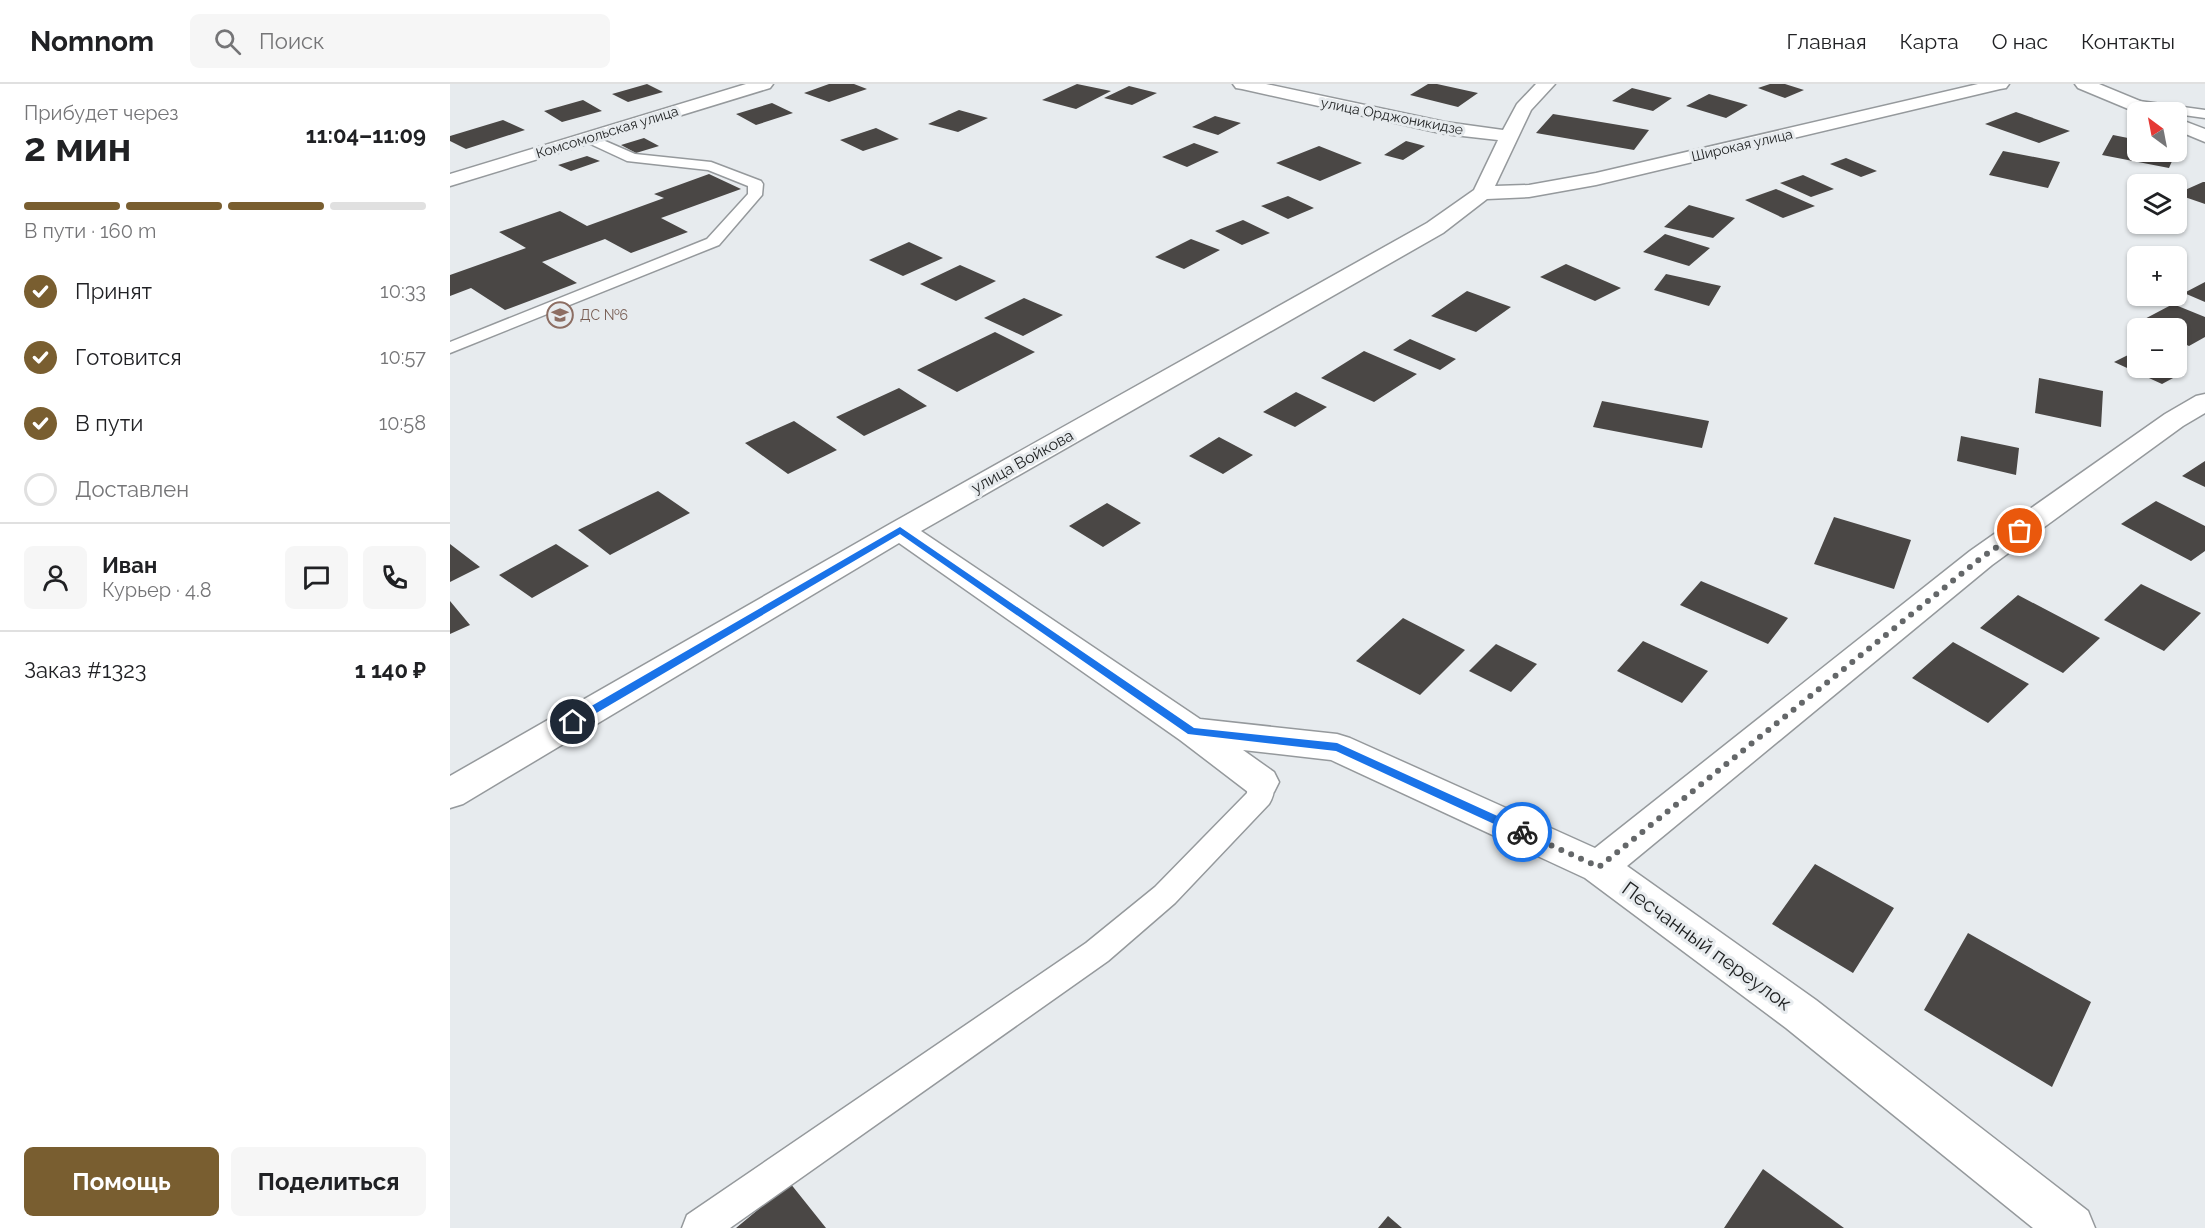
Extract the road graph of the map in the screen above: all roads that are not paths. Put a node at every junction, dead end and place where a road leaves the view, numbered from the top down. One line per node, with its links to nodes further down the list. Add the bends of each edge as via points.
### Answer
1 (764, 84): 12 (street, Комсомольская улица)
2 (1242, 84): 10 (street, улица Орджоникидзе, via 1445,128)
3 (1546, 84): 10 (street, улица Войкова, via 1523,108)
4 (2000, 84): 14 (street, Широкая улица, via 1596,179 1529,191)
5 (2084, 84): 6 (street)
6 (2127, 102)
7 (2187, 112): 8 (lane)
8 (2205, 114)
9 (2187, 128): 11 (street)
10 (1508, 136): 14 (street, улица Войкова)
11 (2205, 136)
12 (589, 138): 13 (street, Комсомольская улица); 15 (lane, via 632,158 711,166 756,184 755,195 713,243)
13 (450, 180)
14 (1482, 193): 17 (street, улица Войкова, via 1435,228)
15 (450, 348)
16 (2205, 402): 21 (street, via 1981,558)
17 (900, 530): 18 (street); 20 (street, улица Войкова)
18 (1192, 731): 19 (street); 21 (street, Песчанный переулок, via 1337,747)
19 (1261, 782): 22 (lane, via 1260,796 1166,895 1096,952)
20 (450, 794)
21 (1599, 867): 23 (street, Песчанный переулок, via 1801,1014)
22 (700, 1228)
23 (2071, 1228)

